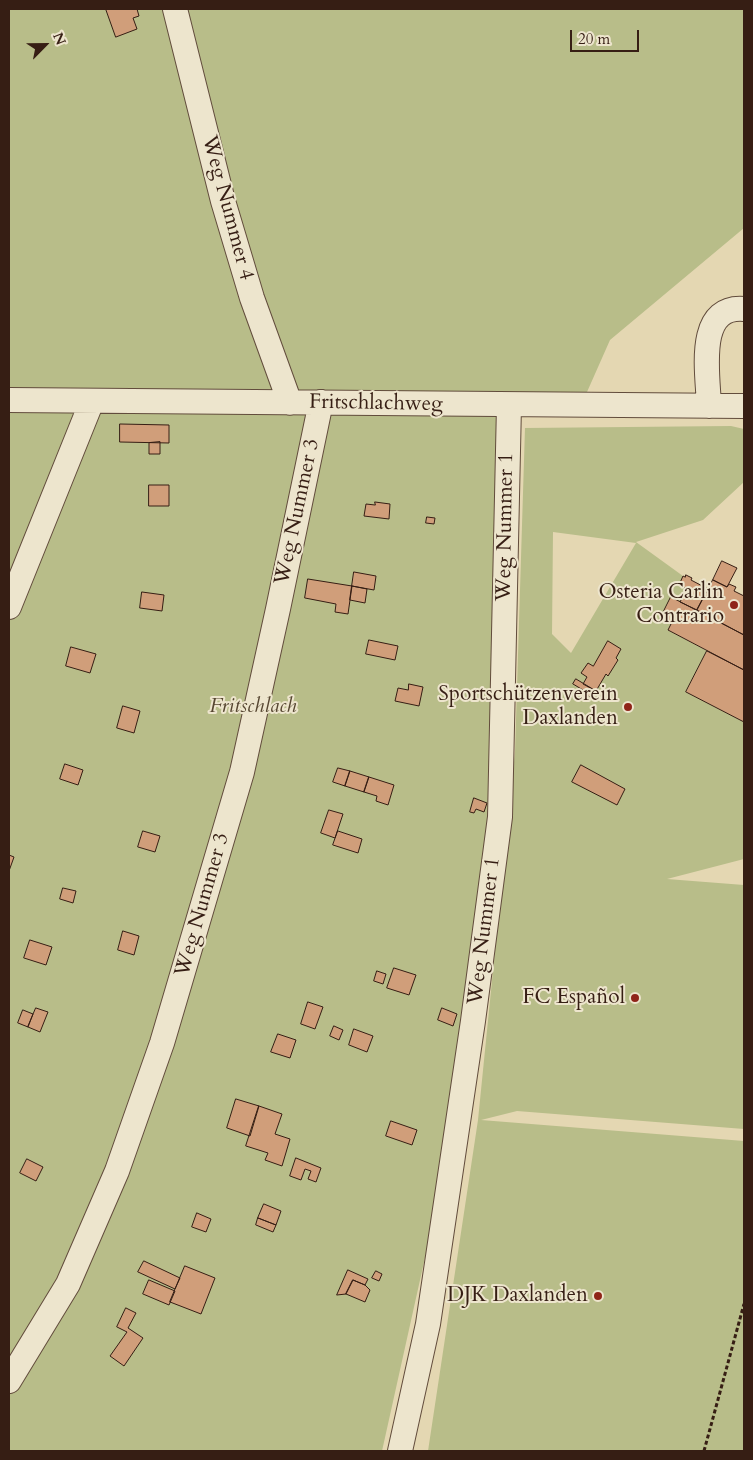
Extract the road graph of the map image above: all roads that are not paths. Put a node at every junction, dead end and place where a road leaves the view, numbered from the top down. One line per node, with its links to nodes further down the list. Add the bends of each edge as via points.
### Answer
1 (175, 9): 6 (street, Weg Nummer 4, via 223,201 252,298)
2 (744, 309): 8 (street, via 724,313 710,330)
3 (9, 400): 4 (street, Fritschlachweg)
4 (92, 401): 6 (street, Fritschlachweg); 10 (street)
5 (321, 402): 6 (street, Fritschlachweg); 7 (street, Fritschlachweg); 11 (street, Weg Nummer 3, via 242,772 162,1043 116,1171 68,1284)
6 (290, 403)
7 (509, 405): 8 (street, Fritschlachweg); 12 (street, Weg Nummer 1, via 500,817 428,1324)
8 (709, 406): 9 (street, Fritschlachweg)
9 (744, 406)
10 (9, 607)
11 (9, 1381)
12 (400, 1451)

